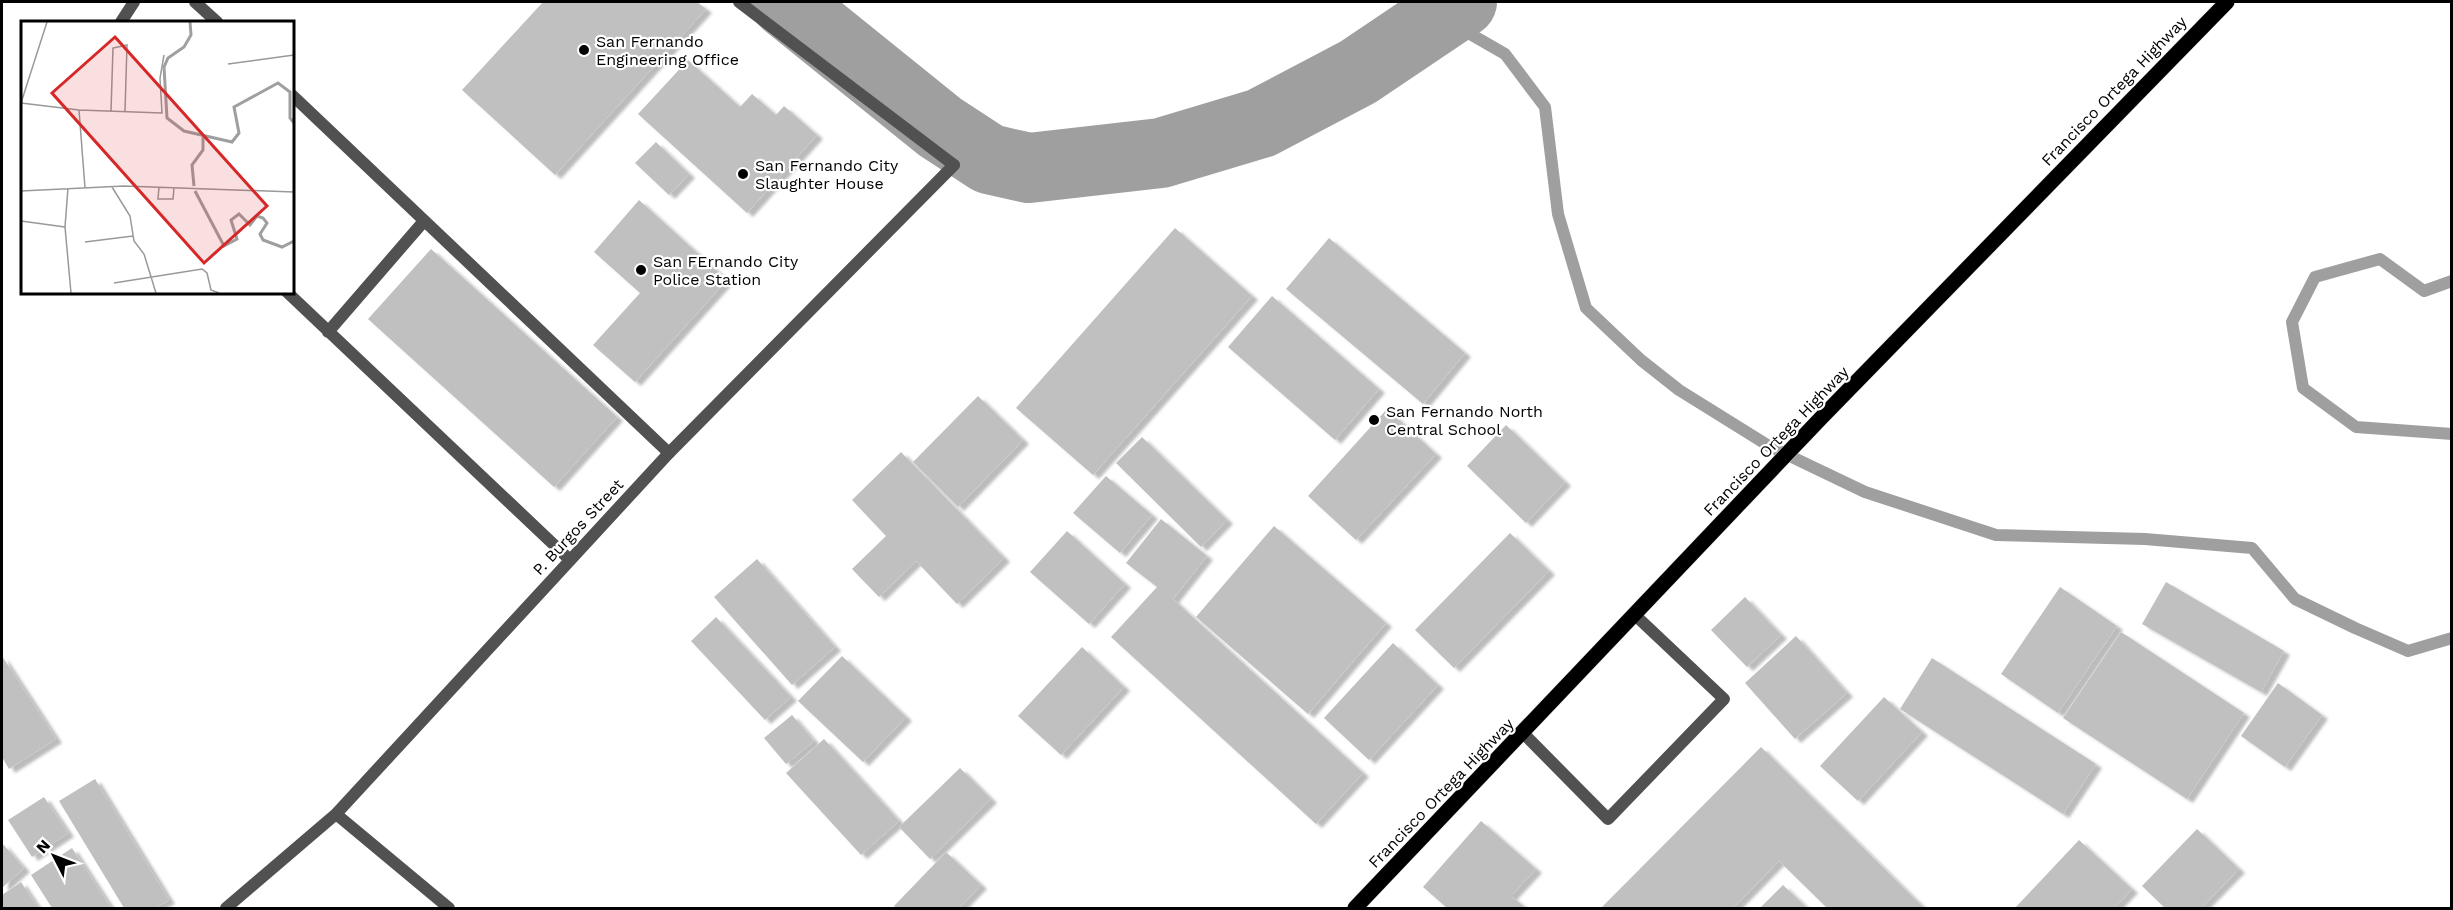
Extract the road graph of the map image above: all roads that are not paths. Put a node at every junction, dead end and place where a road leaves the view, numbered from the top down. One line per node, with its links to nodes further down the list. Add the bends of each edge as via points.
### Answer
1 (134, 2): 5 (street)
2 (195, 2): 6 (street)
3 (739, 2): 11 (street, P. Burgos Street, via 954,165)
4 (2227, 2): 13 (main road, Francisco Ortega Highway, via 1821,418)
5 (122, 21)
6 (216, 21)
7 (294, 97): 8 (street)
8 (424, 221): 10 (street); 11 (street)
9 (289, 294): 10 (street)
10 (328, 332): 12 (street)
11 (669, 453): 12 (street, P. Burgos Street)
12 (570, 560): 15 (street, P. Burgos Street)
13 (1635, 615): 14 (main road, Francisco Ortega Highway); 14 (street, via 1724,699 1608,819)
14 (1523, 733): 18 (main road, Francisco Ortega Highway)
15 (336, 814): 16 (street, P. Burgos Street); 17 (street)
16 (226, 909)
17 (449, 909)
18 (1355, 909)

